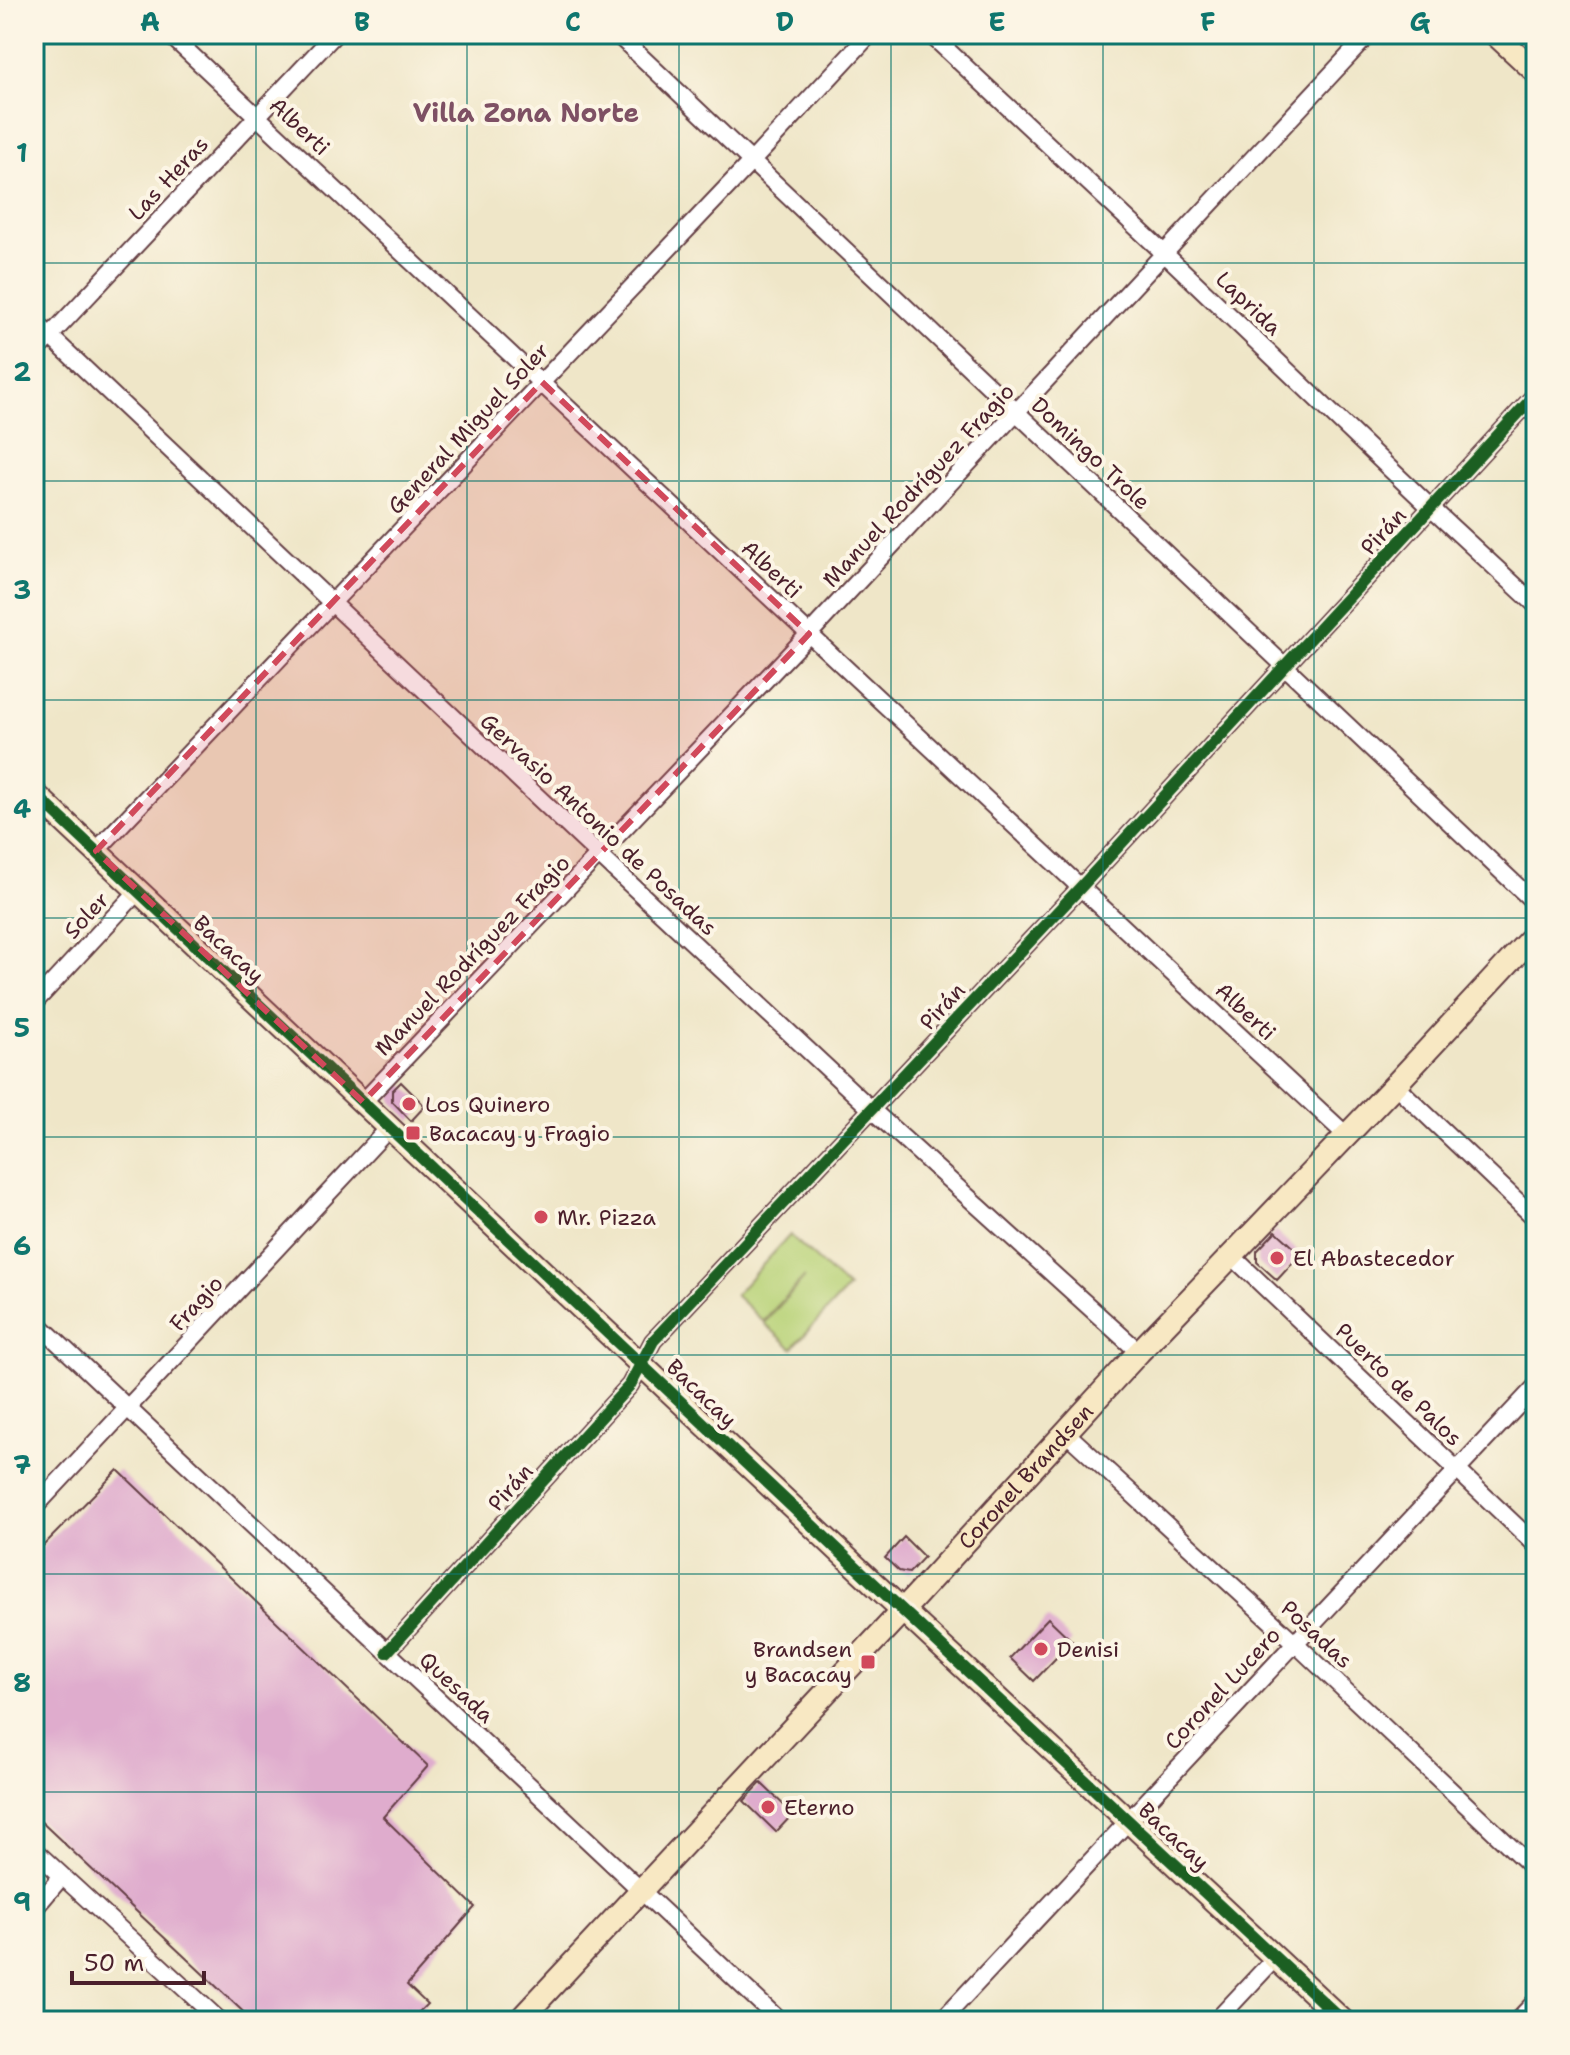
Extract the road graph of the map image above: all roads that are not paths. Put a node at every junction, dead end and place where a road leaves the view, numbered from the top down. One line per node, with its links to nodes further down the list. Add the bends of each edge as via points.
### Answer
1 (169, 34): 9 (street, Alberti)
2 (335, 34): 9 (street, Las Heras)
3 (617, 34): 10 (street, Domingo Trole)
4 (870, 34): 10 (street, General Miguel Soler)
5 (930, 34): 11 (street, Laprida)
6 (1369, 34): 11 (street, Manuel Rodríguez Fragio)
7 (1495, 34): 8 (street)
8 (1536, 72)
9 (257, 116): 13 (street, Las Heras); 15 (street, Alberti)
10 (751, 162): 15 (street, General Miguel Soler); 17 (street, Domingo Trole)
11 (1165, 254): 17 (street, Manuel Rodríguez Fragio); 18 (street, Laprida)
12 (34, 321): 13 (street, Gervasio Antonio de Posadas)
13 (50, 336): 14 (street, Las Heras); 19 (street, Gervasio Antonio de Posadas)
14 (34, 353)
15 (542, 382): 19 (street, General Miguel Soler); 21 (street, Alberti)
16 (1536, 394): 18 (street, Pirán)
17 (1016, 413): 21 (street, Manuel Rodríguez Fragio); 22 (street, Domingo Trole)
18 (1431, 508): 20 (street, Laprida); 22 (street, Pirán)
19 (333, 603): 24 (street, General Miguel Soler); 25 (street, Gervasio Antonio de Posadas)
20 (1536, 605)
21 (809, 634): 25 (street, Manuel Rodríguez Fragio); 26 (street, Alberti)
22 (1285, 666): 26 (street, Pirán); 28 (street, Domingo Trole)
23 (34, 793): 24 (street, Bacacay)
24 (96, 851): 27 (street, Bacacay)
25 (598, 854): 32 (street, Manuel Rodríguez Fragio); 33 (street, Gervasio Antonio de Posadas)
26 (1080, 888): 33 (street, Pirán); 35 (street, Alberti)
27 (138, 891): 30 (street, Soler); 32 (street, Bacacay)
28 (1536, 904)
29 (1536, 933): 31 (street, Coronel Brandsen)
30 (34, 1003)
31 (1395, 1085): 35 (street, Coronel Brandsen); 36 (street)
32 (363, 1102): 34 (street, Bacacay)
33 (872, 1110): 39 (street, Gervasio Antonio de Posadas); 40 (street, Pirán, via 653,1341)
34 (390, 1127): 40 (street, Bacacay); 42 (street, Fragio)
35 (1346, 1135): 37 (street, Coronel Brandsen)
36 (1536, 1219)
37 (1231, 1255): 39 (street, Coronel Brandsen); 44 (street, Puerto de Palos)
38 (34, 1320): 42 (street, Quesada)
39 (1139, 1352): 43 (street, Coronel Brandsen)
40 (642, 1364): 47 (street, Bacacay); 49 (street, Pirán, via 630,1385)
41 (1536, 1386): 44 (street, Coronel Lucero)
42 (128, 1409): 45 (street, Fragio); 49 (street, Quesada)
43 (1066, 1433): 47 (street, Coronel Brandsen); 48 (street, Posadas)
44 (1457, 1470): 46 (street, Puerto de Palos); 48 (street, Coronel Lucero)
45 (34, 1508)
46 (1536, 1545)
47 (903, 1610): 50 (street, Bacacay); 54 (street, Coronel Brandsen)
48 (1295, 1643): 50 (street, Coronel Lucero); 52 (street, Posadas)
49 (387, 1652): 54 (street, Quesada)
50 (1127, 1820): 56 (street, Bacacay); 63 (street, Coronel Lucero)
51 (34, 1850): 53 (street)
52 (1536, 1871)
53 (62, 1876): 55 (street); 60 (street)
54 (642, 1890): 61 (street, Coronel Brandsen); 62 (street, Quesada)
55 (34, 1909)
56 (1275, 1958): 64 (street); 65 (street, Bacacay)
57 (1536, 2001): 66 (street)
58 (34, 2018): 59 (street)
59 (44, 2021)
60 (220, 2021)
61 (519, 2021)
62 (780, 2021)
63 (941, 2021)
64 (1216, 2021)
65 (1343, 2021)
66 (1517, 2021)

